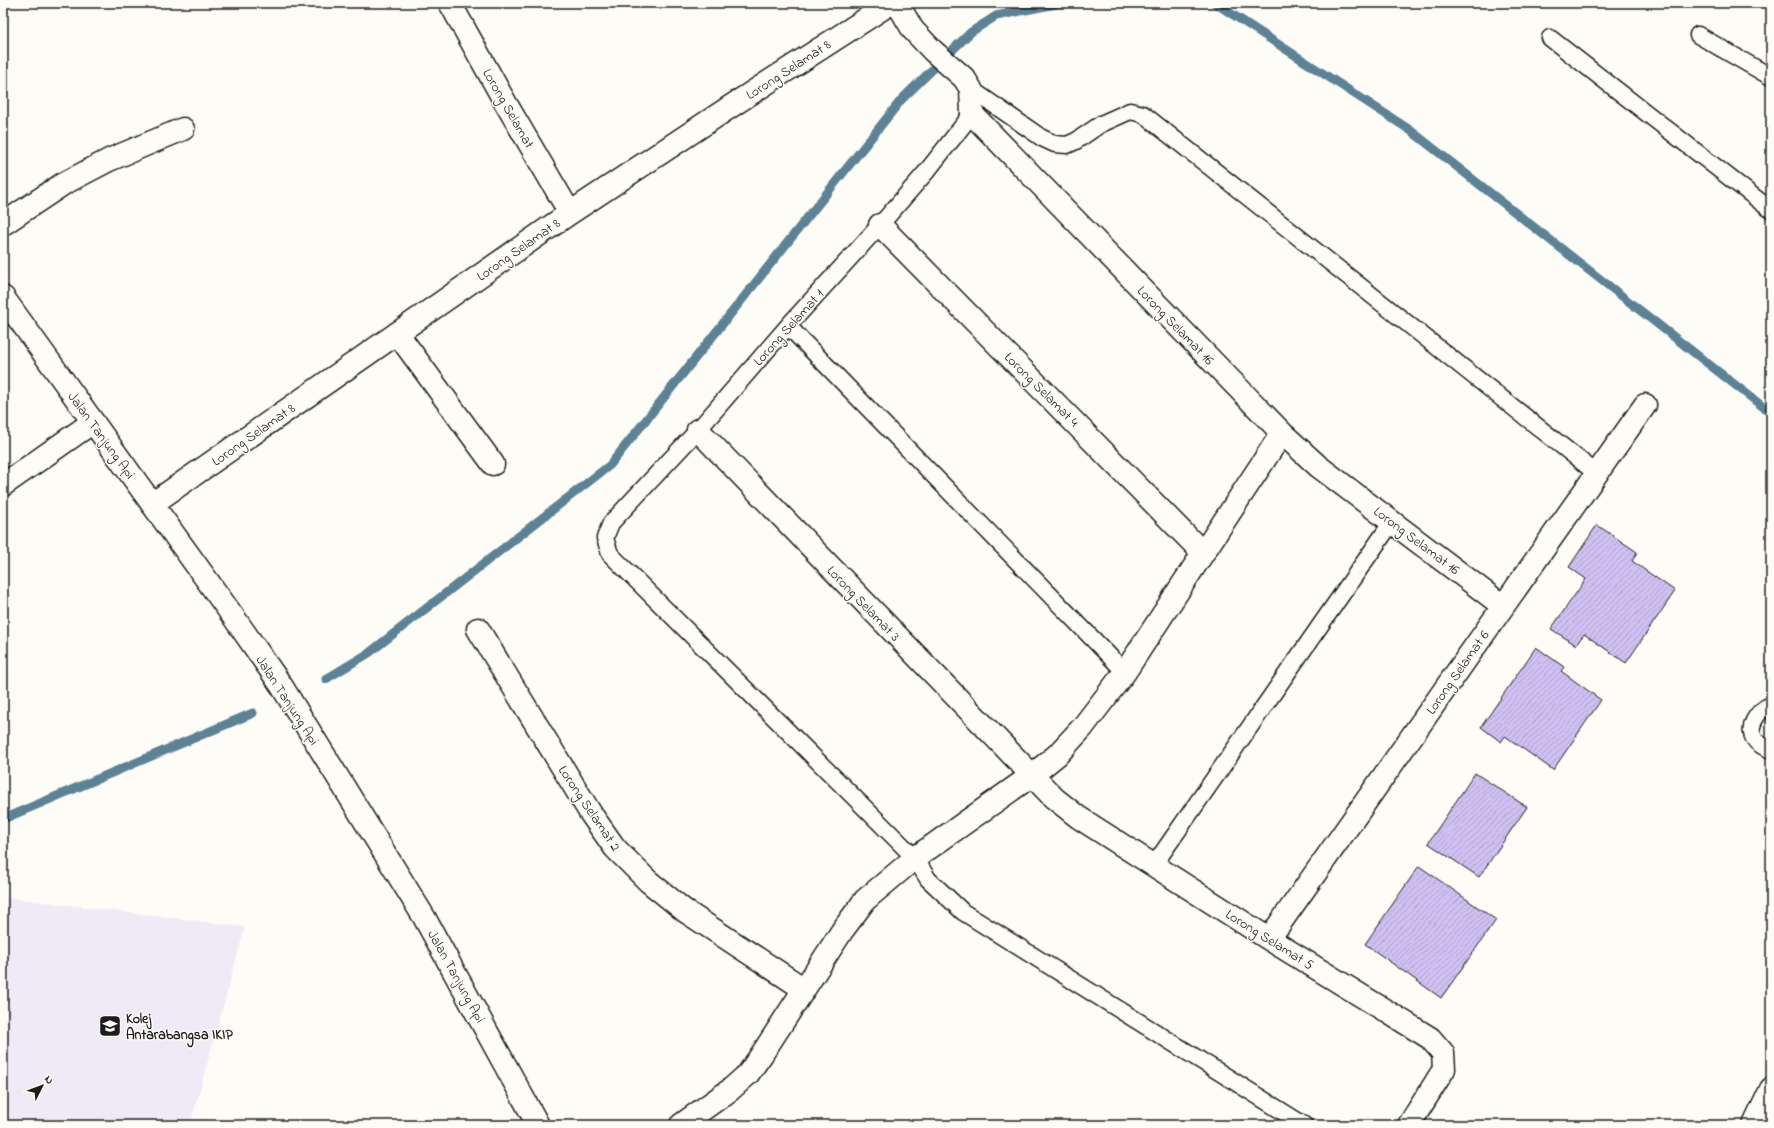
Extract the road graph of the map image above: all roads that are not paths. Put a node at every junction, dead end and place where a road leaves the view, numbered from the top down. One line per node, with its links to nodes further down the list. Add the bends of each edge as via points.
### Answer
1 (450, 3): 11 (street, Lorong Selamat)
2 (891, 3): 11 (street, Lorong Selamat 8)
3 (897, 3): 7 (street, via 913,30 964,78)
4 (1698, 35): 6 (lane)
5 (1550, 38): 10 (lane)
6 (1771, 77)
7 (971, 89): 8 (street); 22 (lane, via 1042,138 1055,144 1067,145 1101,124 1130,111 1143,114)
8 (972, 114): 13 (lane, Lorong Selamat 1); 20 (street, Lorong Selamat 16)
9 (183, 130): 12 (street, via 109,160 63,184)
10 (1771, 210)
11 (570, 213): 16 (street, Lorong Selamat 8)
12 (3, 224)
13 (880, 225): 15 (lane, Lorong Selamat 1); 26 (street, Lorong Selamat 4)
14 (3, 297): 18 (street, Jalan Tanjung Api)
15 (788, 326): 19 (lane, Lorong Selamat 1); 29 (lane)
16 (397, 333): 21 (street); 24 (street, Lorong Selamat 8)
17 (1645, 405): 22 (street, Lorong Selamat 6)
18 (93, 422): 23 (street); 24 (street, Jalan Tanjung Api)
19 (698, 430): 32 (street, Lorong Selamat 3); 33 (lane, Lorong Selamat 1, via 611,523 605,538 610,554)
20 (1282, 433): 25 (street, Lorong Selamat 16, via 1318,466); 26 (street)
21 (493, 464)
22 (1596, 473): 27 (street, Lorong Selamat 6)
23 (3, 485)
24 (152, 504): 38 (street, Jalan Tanjung Api, via 272,673 370,827 424,917)
25 (1392, 522): 27 (street, Lorong Selamat 16); 34 (lane)
26 (1203, 553): 29 (street)
27 (1504, 606): 35 (street, Lorong Selamat 6)
28 (478, 629): 36 (street, Lorong Selamat 2, via 590,814 615,848 685,911)
29 (1125, 672): 32 (street, via 1082,728 1057,755)
30 (1771, 705): 31 (lane, via 1757,714 1752,727 1757,742)
31 (1771, 750)
32 (1031, 776): 33 (street); 34 (street, Lorong Selamat 5, via 1078,817)
33 (914, 858): 36 (street, via 865,900); 40 (lane, via 928,879 963,912)
34 (1154, 865): 35 (street, Lorong Selamat 5)
35 (1269, 939): 41 (street, Lorong Selamat 5, via 1430,1038 1443,1053 1444,1069)
36 (804, 989): 39 (street, via 748,1074)
37 (1771, 1089): 42 (street)
38 (538, 1125)
39 (681, 1125)
40 (1304, 1125)
41 (1409, 1125)
42 (1754, 1125)

